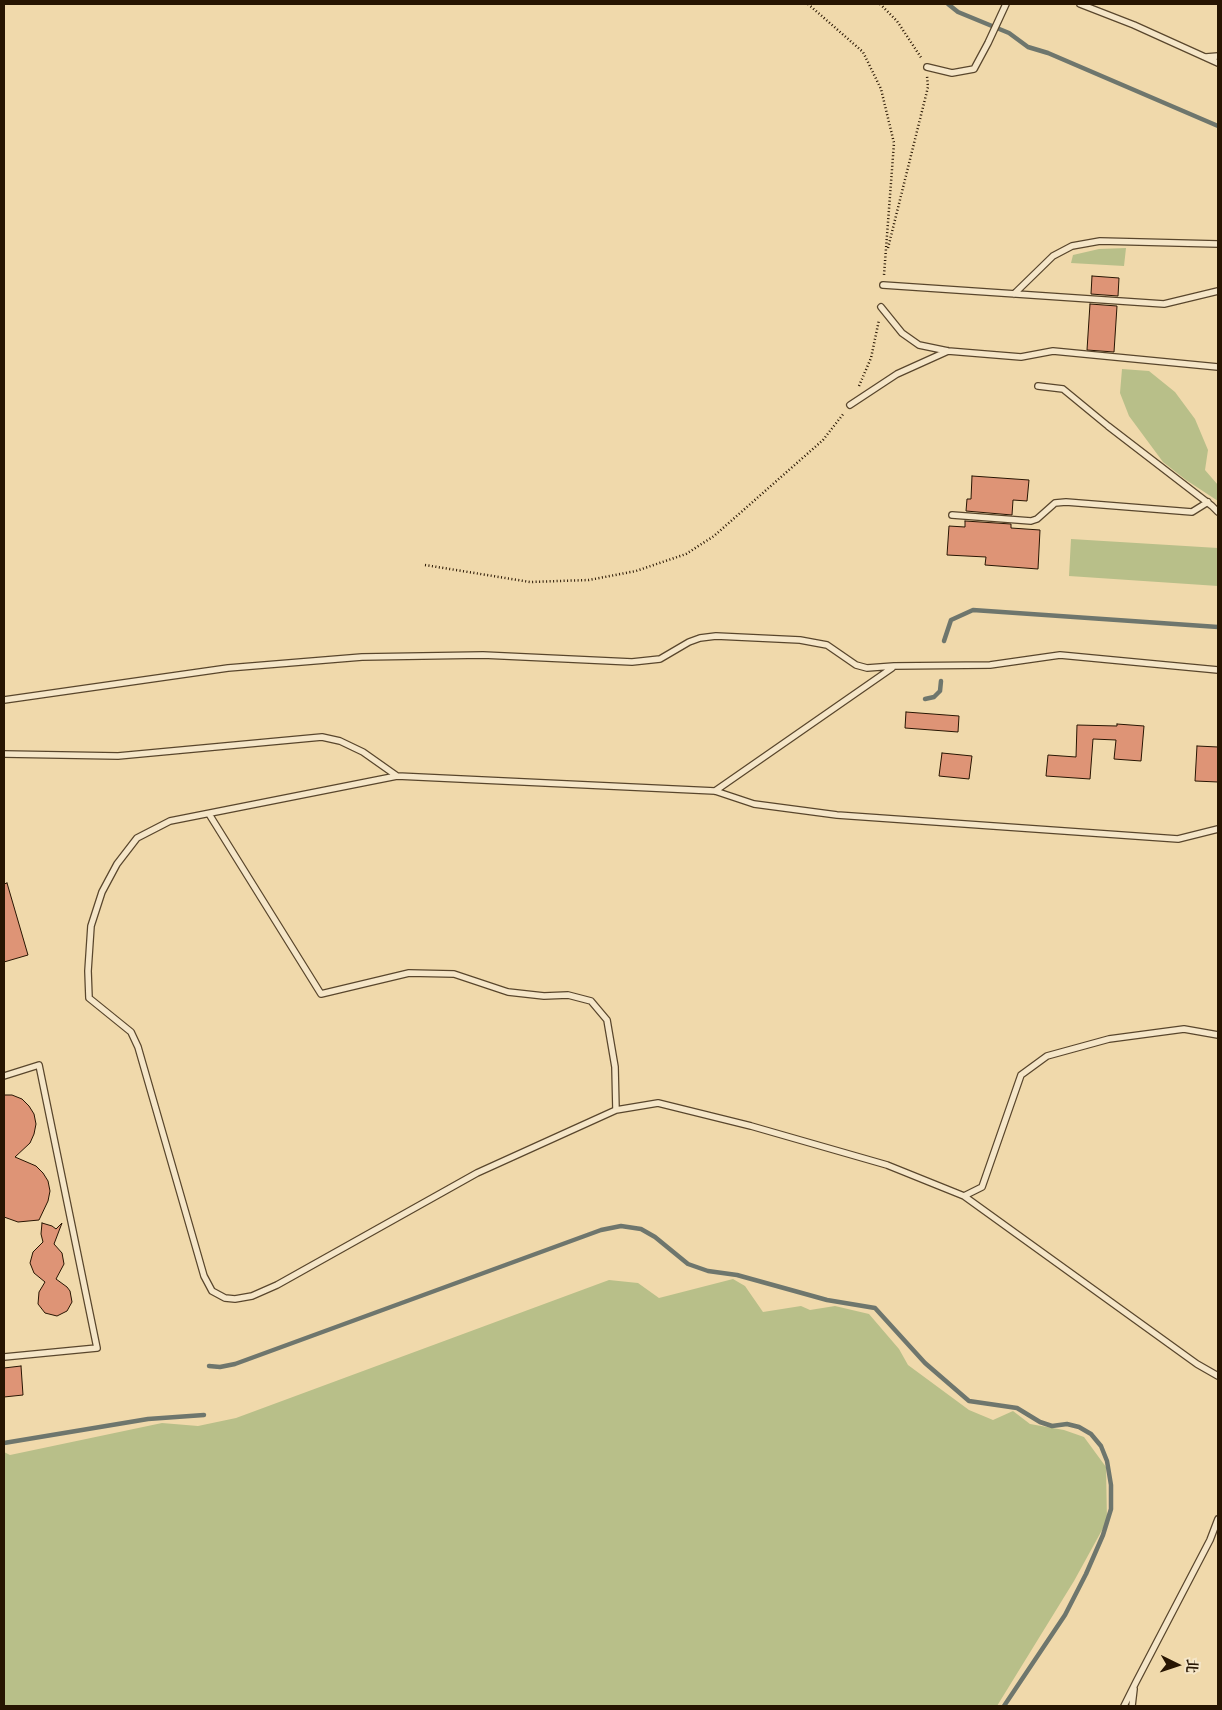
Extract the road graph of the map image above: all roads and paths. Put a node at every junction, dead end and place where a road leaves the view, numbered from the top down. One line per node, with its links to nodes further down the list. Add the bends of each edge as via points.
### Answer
1 (808, 4): 10 (path, via 863,52 881,89 894,142)
2 (880, 4): 8 (path, via 897,21)
3 (1080, 4): 6 (lane)
4 (1005, 6): 8 (lane, via 974,68 952,72)
5 (1218, 56): 6 (lane)
6 (1204, 57): 7 (lane)
7 (1218, 63)
8 (927, 67): 10 (path, via 928,87)
9 (1218, 244): 13 (lane, via 1100,241 1072,246 1052,256)
10 (886, 256): 11 (path)
11 (883, 285): 13 (lane)
12 (1218, 291): 13 (lane, via 1164,304)
13 (1014, 294)
14 (882, 307): 15 (lane, via 902,334 919,345); 18 (path, via 871,358)
15 (948, 351): 16 (lane, via 1021,357 1054,351); 18 (lane, via 898,374)
16 (1218, 367)
17 (1038, 386): 19 (lane, via 1063,389)
18 (850, 405): 22 (path, via 823,440 714,536 686,554 636,571 589,580 530,582)
19 (1208, 502): 20 (lane); 21 (lane, via 1192,512 1066,502 1055,504 1030,521)
20 (1218, 512)
21 (952, 515)
22 (425, 565)
23 (894, 666): 24 (lane, via 990,665 1060,655); 25 (lane, via 867,668 856,665 827,645 800,640 716,636 689,642 660,659 632,662 483,655 362,657 228,668); 28 (lane)
24 (1218, 670)
25 (4, 700)
26 (4, 754): 27 (lane, via 118,756 322,736 363,752)
27 (397, 776): 28 (lane); 29 (lane)
28 (715, 792): 30 (lane, via 754,804 837,815 1178,838)
29 (209, 814): 33 (lane, via 322,994 409,973 454,974 508,992 568,995 591,1000 607,1020 615,1067); 33 (lane, via 170,822 137,838 132,844 102,892 91,926 88,971 89,998 131,1032 138,1048 204,1276 212,1291 235,1299 277,1286 477,1173)
30 (1218, 829)
31 (1218, 1035): 34 (lane, via 1184,1029 1109,1039 1047,1056 1021,1075 982,1187)
32 (4, 1076): 35 (lane, via 39,1065 98,1348)
33 (616, 1110): 34 (lane, via 658,1103 888,1165)
34 (964, 1196): 36 (lane)
35 (4, 1356)
36 (1218, 1376)
37 (1218, 1520): 38 (lane)
38 (1136, 1682): 39 (lane); 40 (lane)
39 (1124, 1706)
40 (1132, 1706)

